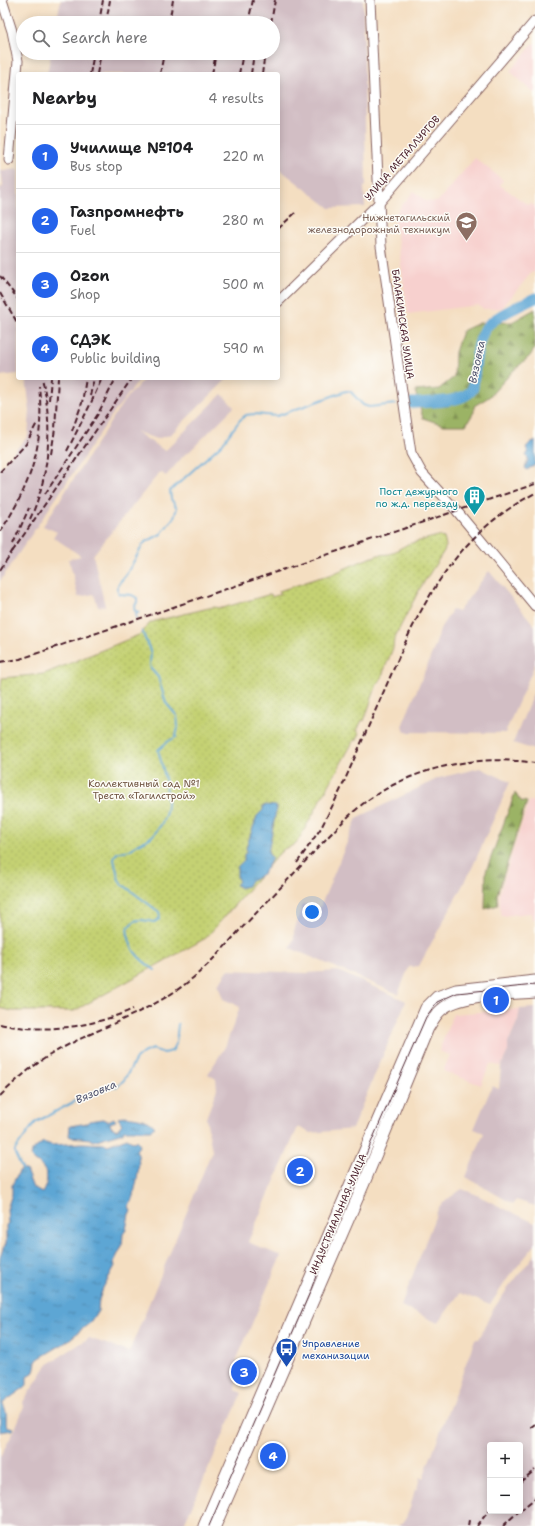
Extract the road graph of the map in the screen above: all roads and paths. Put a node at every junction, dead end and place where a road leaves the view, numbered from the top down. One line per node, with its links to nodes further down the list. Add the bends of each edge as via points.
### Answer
1 (2, 0): 4 (street)
2 (370, 0): 9 (street, БАЛАКИНСКАЯ УЛИЦА, via 376,99)
3 (535, 21): 9 (street, УЛИЦА МЕТАЛЛУРГОВ)
4 (16, 51)
5 (18, 60): 6 (street)
6 (17, 72)
7 (16, 83): 8 (street)
8 (9, 160)
9 (378, 203): 10 (street, УЛИЦА МЕТАЛЛУРГОВ); 11 (street, БАЛАКИНСКАЯ УЛИЦА, via 381,246 408,438 414,461)
10 (280, 300)
11 (535, 606)
12 (535, 981): 14 (main road, ИНДУСТРИАЛЬНАЯ УЛИЦА, via 456,990 437,997 426,1008)
13 (535, 992): 15 (main road, ИНДУСТРИАЛЬНАЯ УЛИЦА, via 464,999 445,1006 428,1028 364,1183)
14 (204, 1526)
15 (215, 1526)

